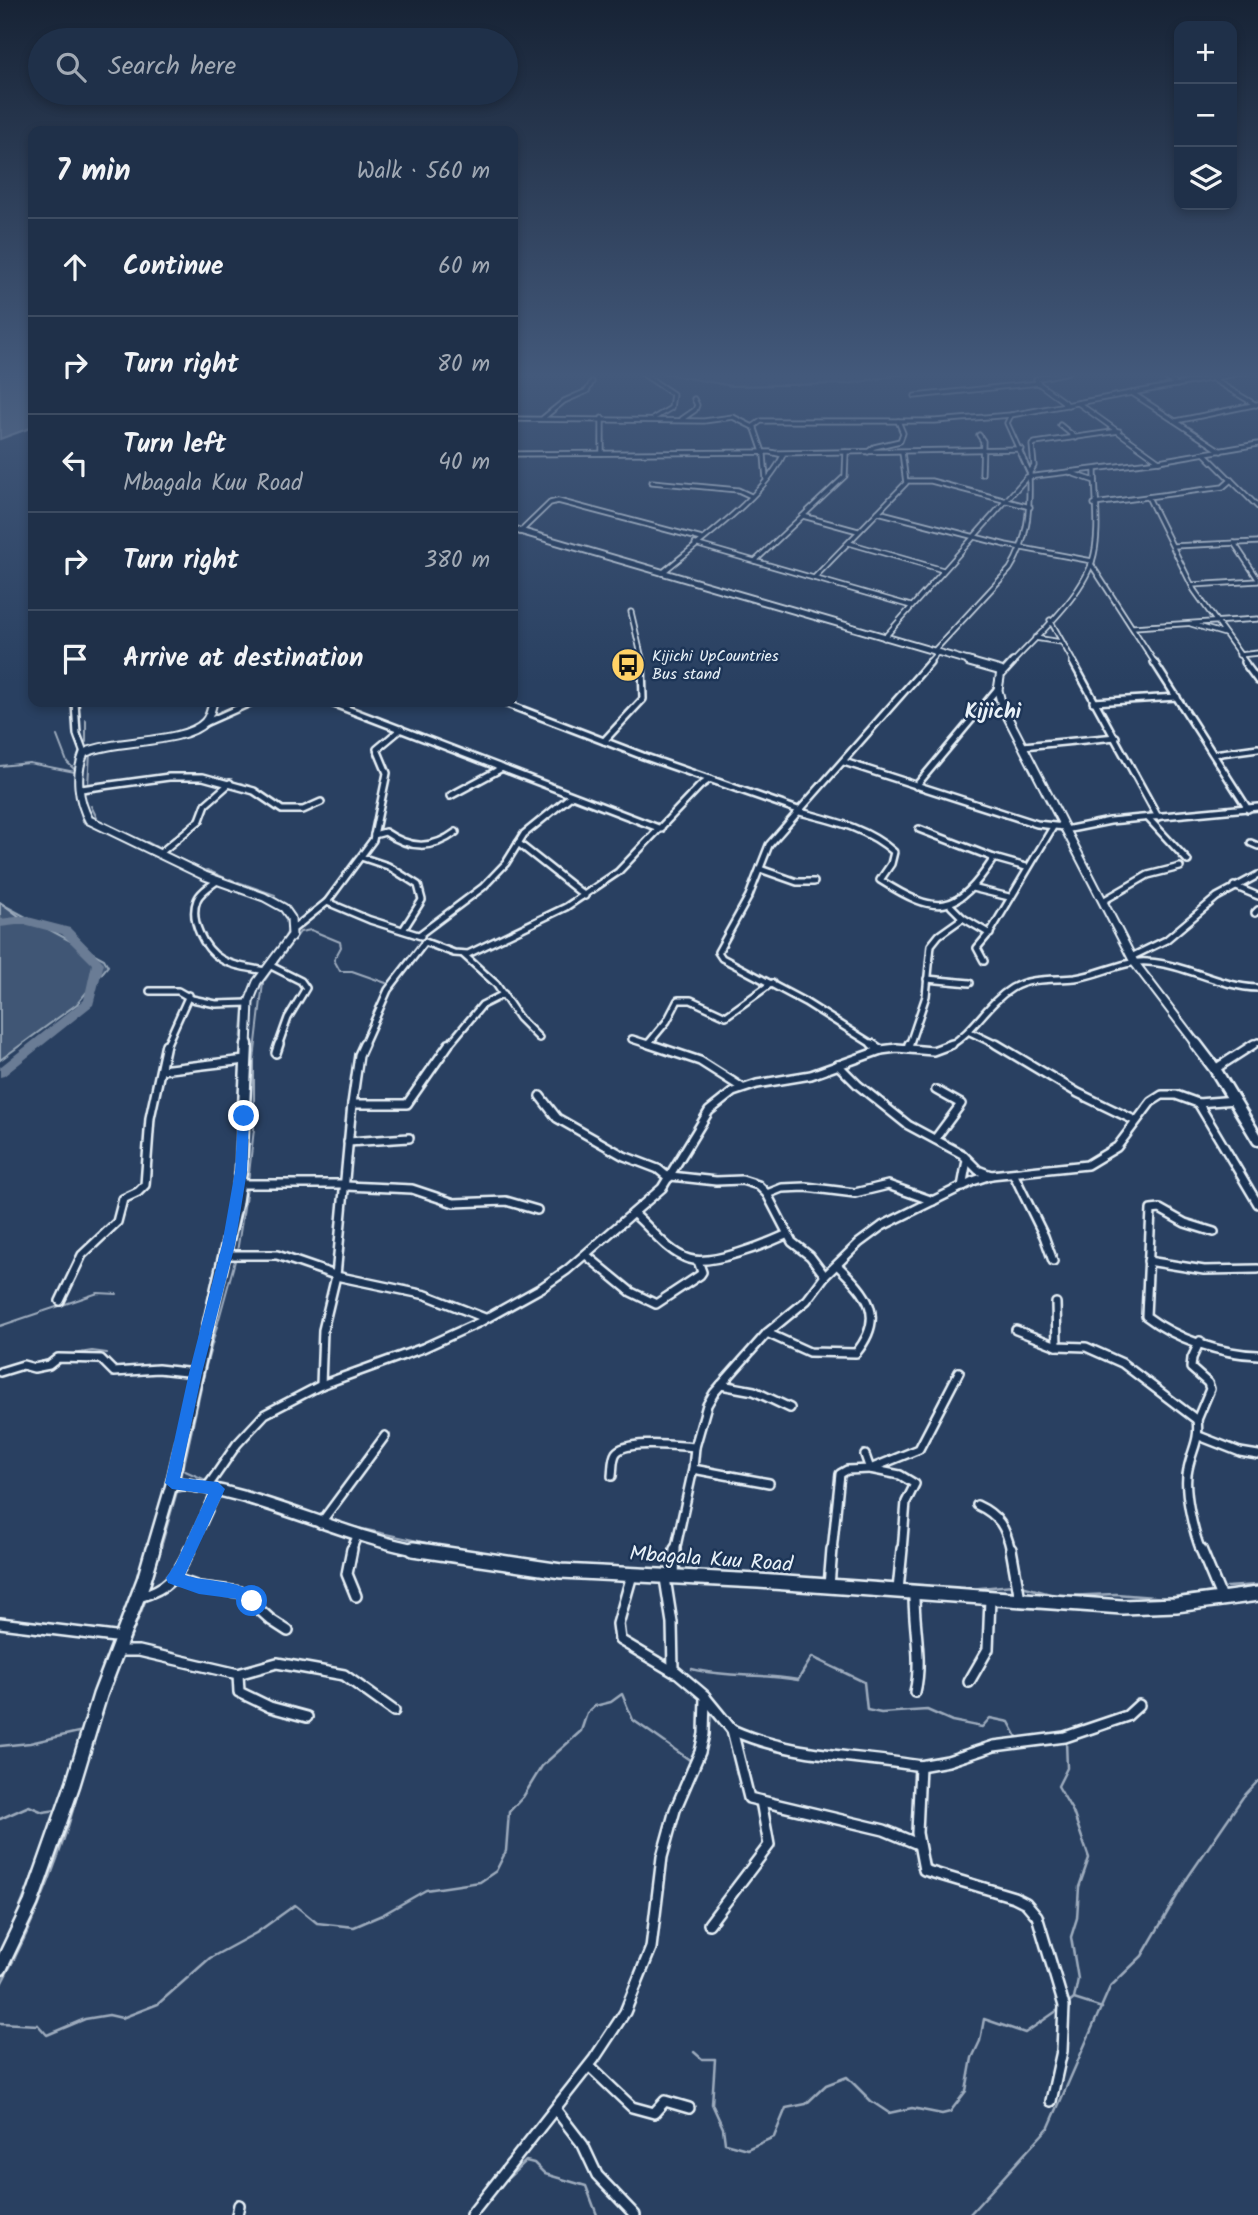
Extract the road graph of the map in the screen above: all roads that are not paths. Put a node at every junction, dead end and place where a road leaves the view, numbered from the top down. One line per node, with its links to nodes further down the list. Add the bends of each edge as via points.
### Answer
1 (766, 475): 9 (street)
2 (769, 475): 9 (street)
3 (845, 475): 23 (street)
4 (906, 475): 11 (street)
5 (1030, 475): 18 (street); 20 (street)
6 (1077, 475): 12 (street)
7 (1095, 475): 12 (street)
8 (1226, 475): 10 (street)
9 (766, 479): 16 (street)
10 (1231, 480): 14 (street); 15 (street)
11 (907, 481): 18 (street, via 930,481); 22 (street)
12 (1095, 481): 19 (street)
13 (652, 482): 16 (street, via 738,490)
14 (1225, 486): 15 (street); 17 (street)
15 (1238, 487): 21 (street)
16 (751, 496): 28 (street)
17 (1148, 497): 19 (street); 33 (street)
18 (1005, 500): 20 (street); 27 (street)
19 (1094, 504): 36 (street)
20 (1030, 508): 34 (street)
21 (1258, 508)
22 (878, 512): 26 (street); 27 (street)
23 (803, 516): 26 (street); 35 (street)
24 (518, 528): 28 (street, via 558,501)
25 (518, 531): 38 (street)
26 (858, 531): 31 (street)
27 (972, 537): 34 (street); 37 (street)
28 (702, 539): 32 (street)
29 (1234, 542): 30 (street); 33 (street); 40 (street)
30 (1258, 542)
31 (849, 543): 37 (street); 39 (street)
32 (695, 544): 35 (street); 38 (street)
33 (1173, 546): 41 (street)
34 (1023, 549): 36 (street); 53 (street)
35 (755, 561): 39 (street)
36 (1092, 563): 45 (street); 48 (street)
37 (943, 570): 42 (street)
38 (662, 573): 50 (street)
39 (814, 578): 42 (street)
40 (1258, 580): 41 (street)
41 (1192, 585): 46 (street)
42 (911, 606): 50 (street)
43 (631, 612): 69 (street, via 644,669 643,699)
44 (1258, 618): 46 (street)
45 (1050, 620): 51 (street); 52 (street)
46 (1215, 622): 47 (street); 49 (street)
47 (1184, 623): 48 (street); 49 (street)
48 (1133, 627): 59 (street)
49 (1227, 635): 55 (street)
50 (884, 638): 53 (street)
51 (1035, 638): 52 (street); 56 (street)
52 (1061, 642): 60 (street)
53 (936, 652): 56 (street, via 990,666); 74 (street)
54 (1258, 653): 55 (street)
55 (1240, 655): 57 (street)
56 (1002, 674): 58 (street)
57 (1258, 681)
58 (999, 687): 70 (street, via 1002,706); 78 (street)
59 (1177, 697): 60 (street); 73 (street)
60 (1093, 702): 68 (street)
61 (75, 707): 72 (street)
62 (211, 707): 66 (street)
63 (241, 707): 66 (street)
64 (342, 707): 67 (street)
65 (515, 707): 69 (street)
66 (203, 724): 72 (street, via 175,735 105,745)
67 (401, 729): 75 (street); 93 (street, via 377,749 387,773)
68 (1115, 737): 70 (street); 86 (street)
69 (604, 741): 76 (street)
70 (1023, 746): 91 (street)
71 (1258, 748): 73 (street)
72 (85, 753): 79 (street, via 80,764)
73 (1214, 754): 84 (street)
74 (844, 762): 78 (street); 85 (street)
75 (502, 768): 80 (street); 81 (street)
76 (706, 778): 85 (street); 89 (street)
77 (230, 783): 79 (street, via 208,777 169,777); 82 (street, via 263,795 282,809 304,810); 97 (street, via 206,804 200,820)
78 (916, 786): 88 (street)
79 (81, 789): 97 (street, via 89,820)
80 (450, 796)
81 (571, 796): 89 (street); 94 (street)
82 (321, 802)
83 (1258, 807): 84 (street)
84 (1248, 809): 86 (street)
85 (800, 811): 103 (street, via 769,845); 114 (street, via 882,840 894,857 880,880 917,902)
86 (1158, 817): 87 (street)
87 (1148, 818): 91 (street); 100 (street)
88 (1053, 827): 91 (street); 101 (street)
89 (661, 829): 109 (street, via 618,872)
90 (919, 829): 99 (street)
91 (1065, 829): 112 (street)
92 (456, 832): 93 (street, via 428,848 407,845 384,832)
93 (374, 835): 98 (street)
94 (518, 843): 109 (street); 119 (street, via 483,887)
95 (1251, 843): 96 (street)
96 (1258, 846)
97 (159, 854): 105 (street)
98 (361, 857): 113 (street); 117 (street, via 388,866 418,885 422,900)
99 (994, 858): 101 (street); 108 (street)
100 (1188, 860)
101 (1026, 867): 111 (street)
102 (1180, 867): 112 (street, via 1148,875)
103 (761, 869): 106 (street, via 797,882); 126 (street, via 718,954)
104 (1258, 875): 107 (street)
105 (217, 881): 116 (street, via 279,904 290,918); 124 (street, via 198,897 195,910 206,945 226,961)
106 (814, 882)
107 (1234, 886): 110 (street); 122 (street)
108 (972, 888): 111 (street); 114 (street)
109 (585, 896): 121 (street)
110 (1258, 896)
111 (1009, 897): 118 (street)
112 (1103, 901): 122 (street)
113 (327, 902): 116 (street); 117 (street)
114 (951, 906): 115 (street)
115 (963, 918): 118 (street); 125 (street, via 934,939)
116 (292, 930): 124 (street)
117 (403, 930): 119 (street)
118 (990, 934): 123 (street, via 977,948)
119 (419, 935): 120 (street)
120 (425, 942): 121 (street); 150 (street, via 393,982 365,1038)
121 (464, 955): 130 (street)
122 (1133, 960): 128 (street, via 1172,967 1222,985); 133 (street, via 1088,976 1025,982 1003,995); 143 (street)
123 (984, 961)
124 (267, 968): 132 (street); 140 (street, via 301,981 306,988 288,1018)
125 (927, 979): 127 (street); 138 (street)
126 (772, 983): 137 (street, via 726,1016 689,998 678,1000); 139 (street)
127 (970, 983)
128 (1258, 988)
129 (150, 991): 131 (street)
130 (504, 994): 134 (street, via 516,1017); 150 (street, via 482,1005 461,1028 407,1104)
131 (189, 995): 132 (street, via 216,1004); 144 (street, via 170,1032)
132 (249, 1003): 141 (street)
133 (970, 1032): 138 (street, via 939,1050); 151 (street)
134 (539, 1038)
135 (632, 1039): 137 (street)
136 (1257, 1043): 143 (street)
137 (648, 1044): 145 (street, via 705,1063)
138 (908, 1048): 139 (street)
139 (881, 1050): 142 (street)
140 (276, 1053)
141 (245, 1060): 144 (street); 160 (street)
142 (838, 1065): 145 (street, via 810,1075); 153 (street, via 908,1125)
143 (1215, 1069): 148 (street)
144 (161, 1070): 179 (street, via 145,1186 123,1199 117,1222 82,1255)
145 (741, 1087): 159 (street, via 715,1099)
146 (936, 1090): 153 (street, via 961,1104)
147 (540, 1096): 159 (street, via 557,1118)
148 (1235, 1100): 149 (street); 154 (street)
149 (1198, 1103): 151 (street, via 1162,1095 1151,1101); 165 (street)
150 (352, 1104): 155 (street)
151 (1136, 1121): 158 (street, via 1117,1147 1087,1165)
152 (409, 1138): 155 (street)
153 (935, 1139): 156 (street)
154 (1258, 1140)
155 (348, 1142): 161 (street)
156 (967, 1158): 157 (street); 162 (street)
157 (991, 1175): 158 (street); 162 (street)
158 (1014, 1175): 173 (street)
159 (670, 1177): 163 (street, via 747,1180); 167 (street)
160 (239, 1184): 161 (street); 170 (street)
161 (345, 1185): 166 (street, via 412,1189 454,1203 506,1201); 177 (street)
162 (962, 1187): 164 (street)
163 (767, 1194): 164 (street, via 806,1187 862,1192 888,1185); 169 (street)
164 (933, 1201): 175 (street, via 882,1226)
165 (1258, 1204)
166 (537, 1210)
167 (634, 1214): 171 (street); 172 (street, via 672,1248)
168 (1214, 1232): 174 (street, via 1155,1208 1151,1210)
169 (788, 1234): 172 (street); 178 (street)
170 (226, 1255): 177 (street, via 277,1255); 189 (street)
171 (586, 1255): 172 (street, via 631,1292 656,1304 700,1275); 181 (street, via 541,1288)
172 (698, 1261)
173 (1053, 1261)
174 (1148, 1261): 176 (street, via 1204,1270); 184 (street, via 1146,1316 1163,1328)
175 (838, 1266): 178 (street); 183 (street, via 865,1293 873,1315 872,1327 856,1353 808,1352)
176 (1258, 1269)
177 (335, 1276): 181 (street, via 426,1295); 190 (street, via 323,1330)
178 (825, 1276): 183 (street, via 807,1300)
179 (60, 1301)
180 (1056, 1303): 185 (street)
181 (485, 1318): 190 (street, via 422,1348)
182 (1016, 1330): 185 (street)
183 (767, 1333): 191 (street)
184 (1200, 1341): 186 (street, via 1238,1354); 193 (street, via 1191,1368 1210,1389)
185 (1057, 1346): 193 (street, via 1086,1346 1122,1363)
186 (1258, 1355)
187 (0, 1372): 189 (street, via 23,1365 48,1365 62,1358 95,1357 114,1371 158,1368)
188 (959, 1372): 200 (street, via 919,1449)
189 (195, 1373): 202 (street)
190 (321, 1385): 204 (street, via 259,1419)
191 (720, 1385): 192 (street, via 754,1391); 196 (street, via 707,1405)
192 (790, 1408)
193 (1197, 1420): 195 (street)
194 (386, 1436): 206 (street)
195 (1199, 1436): 198 (street); 219 (street, via 1187,1471 1188,1491 1195,1536)
196 (695, 1447): 199 (street); 201 (street, via 640,1445 619,1450)
197 (865, 1455): 200 (street)
198 (1258, 1455)
199 (693, 1469): 203 (street); 210 (street)
200 (870, 1469): 211 (street, via 840,1474); 213 (street, via 915,1484 906,1502)
201 (612, 1476)
202 (172, 1483): 204 (street, Mbagala Kuu Road); 217 (street)
203 (769, 1483)
204 (213, 1487): 206 (street, Mbagala Kuu Road); 209 (street)
205 (977, 1505): 218 (street, via 1004,1526)
206 (320, 1524): 207 (street, Mbagala Kuu Road)
207 (357, 1536): 208 (street, Mbagala Kuu Road, via 468,1559); 215 (street, via 346,1578)
208 (632, 1575): 210 (street, Mbagala Kuu Road); 224 (street, via 618,1624 621,1642)
209 (173, 1578): 217 (street, via 159,1591); 221 (street, via 240,1592)
210 (670, 1578): 211 (street, Mbagala Kuu Road); 224 (street)
211 (829, 1588): 213 (street, Mbagala Kuu Road)
212 (914, 1591): 213 (street, Mbagala Kuu Road); 216 (street, Mbagala Kuu Road); 227 (street, via 920,1661)
213 (898, 1592)
214 (1258, 1594): 219 (street, Mbagala Kuu Road)
215 (356, 1596)
216 (990, 1597): 218 (street, Mbagala Kuu Road); 226 (street, via 988,1649)
217 (137, 1598): 222 (street)
218 (1020, 1599): 219 (street, Mbagala Kuu Road, via 1122,1607)
219 (1222, 1599)
220 (0, 1623): 222 (street)
221 (288, 1631)
222 (122, 1638): 223 (street)
223 (117, 1651): 225 (street, via 139,1651); 237 (street, via 31,1903)
224 (675, 1672): 228 (street)
225 (238, 1674): 230 (street, via 277,1663 344,1675); 231 (street, via 239,1692)
226 (969, 1682)
227 (915, 1692)
228 (705, 1696): 232 (street); 238 (street, via 700,1752 675,1810 662,1857 651,1948 625,2012)
229 (1139, 1705): 233 (street, via 1127,1716 1065,1737 994,1746)
230 (394, 1710)
231 (307, 1717)
232 (732, 1730): 233 (street, via 818,1755); 234 (street, via 746,1794)
233 (920, 1766): 235 (street)
234 (761, 1801): 235 (street, via 884,1830); 236 (street, via 769,1845)
235 (918, 1844): 239 (street, via 919,1861 926,1872 1014,1897 1037,1916 1064,2006 1062,2051)
236 (709, 1924)
237 (0, 1968)
238 (589, 2066): 240 (street, via 639,2111 654,2113 665,2101); 241 (street)
239 (1052, 2101)
240 (689, 2108)
241 (556, 2109): 242 (street); 243 (street, via 583,2145 597,2175)
242 (471, 2215)
243 (635, 2215)

